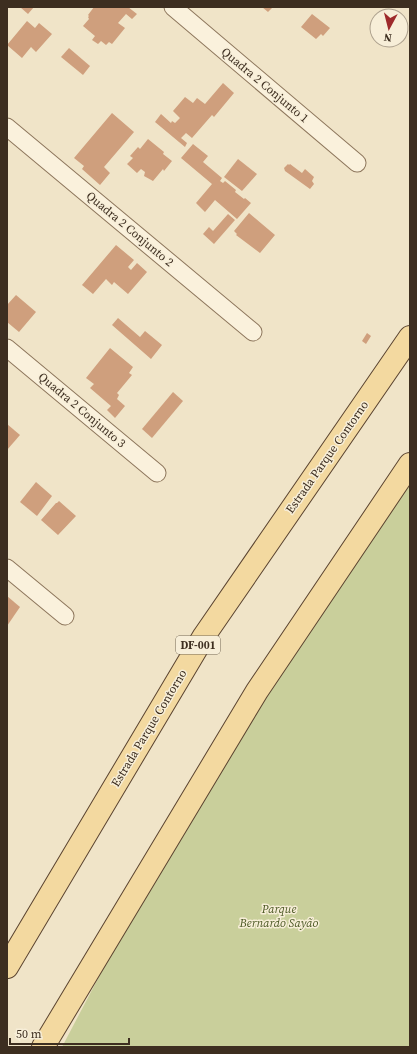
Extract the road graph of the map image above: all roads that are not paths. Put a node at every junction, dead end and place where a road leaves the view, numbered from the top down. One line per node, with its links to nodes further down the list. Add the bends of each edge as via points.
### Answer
1 (173, 7): 3 (street, Quadra 2 Conjunto 1)
2 (7, 127): 4 (street, Quadra 2 Conjunto 2)
3 (357, 163)
4 (253, 332)
5 (410, 337): 11 (main road, Estrada Parque Contorno / DF-001, via 204,636)
6 (7, 348): 8 (street, Quadra 2 Conjunto 3)
7 (410, 464): 12 (main road, via 257,691)
8 (156, 473)
9 (7, 568): 10 (street)
10 (65, 616)
11 (7, 966)
12 (43, 1047)

